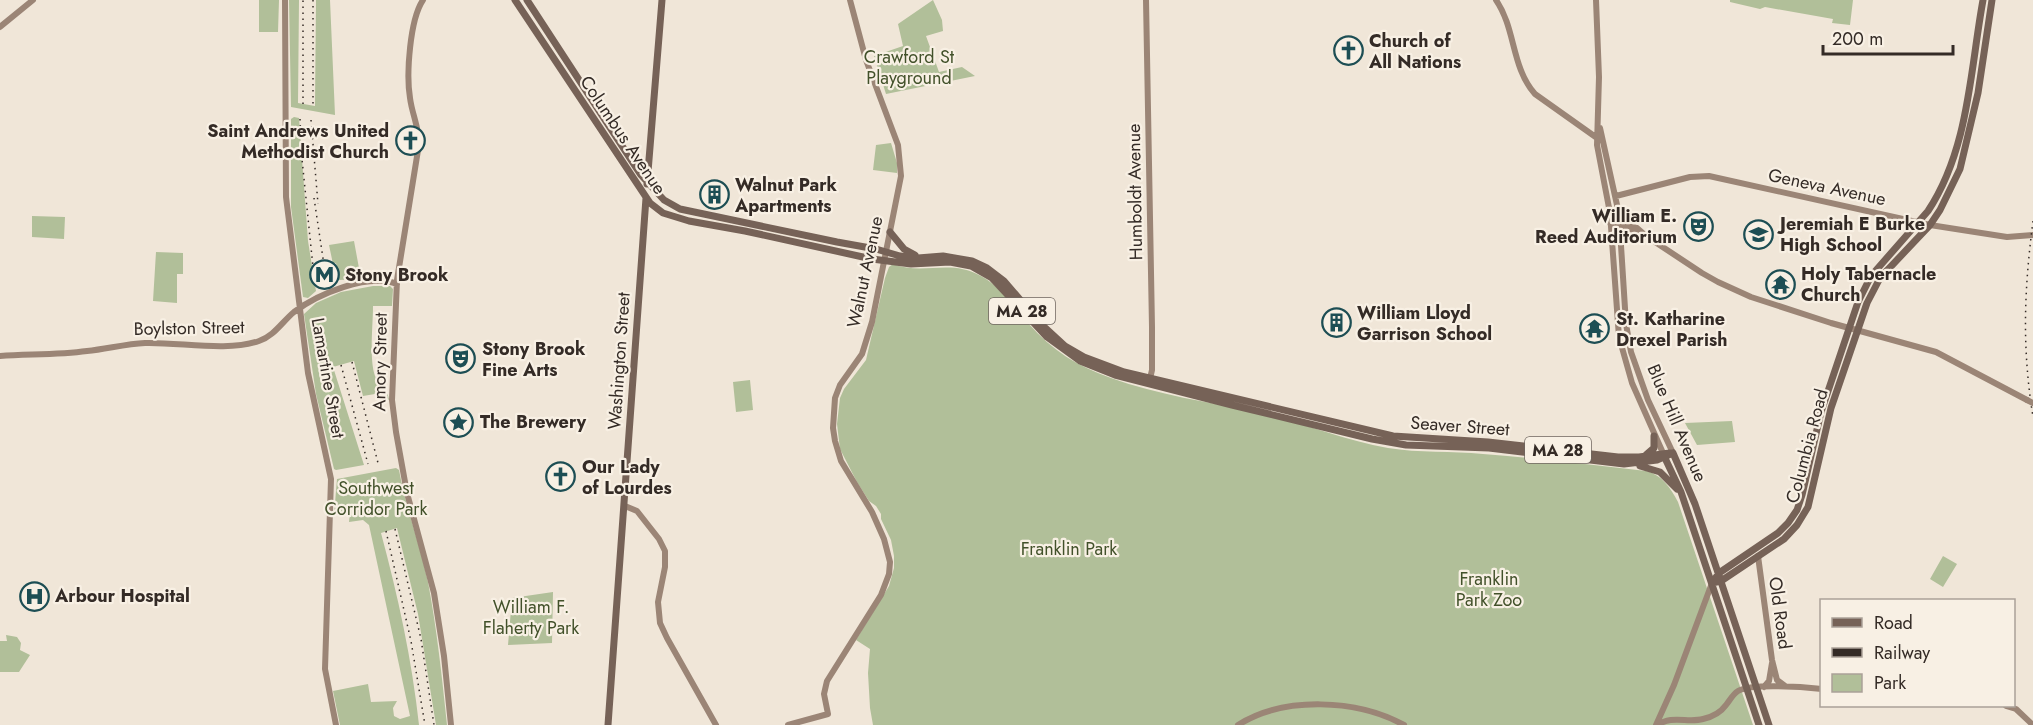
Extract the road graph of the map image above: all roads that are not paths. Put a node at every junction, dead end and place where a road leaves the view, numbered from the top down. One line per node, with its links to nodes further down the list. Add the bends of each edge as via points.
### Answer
1 (33, 0): 13 (street)
2 (285, 0): 30 (street, Lamartine Street, via 286,197)
3 (423, 0): 29 (street, Amory Street, via 412,32 409,84 419,144)
4 (515, 0): 19 (main road, Columbus Avenue / MA 28)
5 (527, 0): 17 (main road, Columbus Avenue / MA 28)
6 (662, 0): 17 (main road, Washington Street)
7 (850, 0): 25 (street, Walnut Avenue, via 866,60 900,153 901,176)
8 (1146, 0): 34 (street, Humboldt Avenue, via 1153,368)
9 (1496, 0): 15 (street, via 1529,87)
10 (1596, 0): 14 (street, Blue Hill Avenue)
11 (1983, 0): 20 (main road, Columbia Road, via 1958,143 1944,183)
12 (1992, 0): 22 (main road, Columbia Road, via 1976,101 1960,169)
13 (0, 27)
14 (1599, 124): 15 (street, Blue Hill Avenue); 16 (street, Blue Hill Avenue)
15 (1596, 136): 16 (street); 21 (street, Blue Hill Avenue)
16 (1605, 148): 18 (street, Blue Hill Avenue)
17 (647, 182): 19 (main road, Washington Street); 27 (main road, Columbus Avenue / MA 28, via 667,203 680,209)
18 (1616, 196): 20 (street, Geneva Avenue, via 1690,177 1709,176); 23 (street, Blue Hill Avenue)
19 (646, 198): 27 (main road, Columbus Avenue / MA 28, via 658,210 684,220); 42 (main road, Washington Street)
20 (1919, 222): 22 (street, Geneva Avenue); 31 (main road, Columbia Road, via 1871,276)
21 (1611, 223): 23 (street); 24 (street, Blue Hill Avenue)
22 (1930, 225): 26 (street, Geneva Avenue, via 2007,237); 32 (main road, Columbia Road, via 1880,278)
23 (1621, 228): 24 (street); 31 (street, via 1646,236 1718,282 1766,302); 37 (street, Blue Hill Avenue, via 1631,352)
24 (1611, 231): 36 (street, Blue Hill Avenue, via 1620,341 1632,383)
25 (890, 232): 27 (street, Walnut Avenue); 28 (main road, via 907,252)
26 (2033, 235)
27 (886, 256): 28 (main road, Seaver Street / MA 28); 34 (main road, Seaver Street / MA 28, via 922,264 950,262 978,270 1000,285 1037,328 1067,353 1106,372); 58 (street, Walnut Avenue, via 862,354 835,398 833,428 842,461 884,539 890,562 887,583 827,681 824,694 828,714)
28 (923, 258): 34 (main road, Seaver Street / MA 28, via 950,257 980,264 1004,281 1040,323 1075,352)
29 (397, 284): 30 (street, Boylston Street, via 350,285); 55 (street, Amory Street, via 393,417 407,493 433,588)
30 (300, 308): 33 (street, Boylston Street, via 266,338 246,344 135,343 87,351); 54 (street, Lamartine Street, via 311,388 331,477 325,669)
31 (1849, 327): 32 (street); 44 (main road, Columbia Road, via 1821,412 1797,510 1778,533)
32 (1857, 329): 35 (street, via 1936,351); 43 (main road, Columbia Road, via 1830,415 1808,507 1787,536)
33 (0, 356)
34 (1150, 381): 39 (main road, Seaver Street / MA 28, via 1393,436); 40 (main road, Seaver Street / MA 28, via 1396,444 1489,448)
35 (2030, 401)
36 (1654, 435): 38 (street, Blue Hill Avenue); 39 (main road, via 1654,448)
37 (1673, 453): 38 (main road, Seaver Street / MA 28); 44 (main road, Blue Hill Avenue)
38 (1664, 455): 39 (main road, Seaver Street / MA 28); 40 (main road, Seaver Street, via 1650,462); 41 (main road, Blue Hill Avenue)
39 (1643, 457)
40 (1624, 464): 41 (main road, MA 28, via 1660,472)
41 (1684, 502): 45 (main road, Blue Hill Avenue / MA 28)
42 (625, 506): 56 (main road, Washington Street); 57 (street, via 637,511 665,551 658,602 660,623)
43 (1758, 556): 44 (main road, Columbia Road); 46 (street, Old Road)
44 (1720, 577): 45 (main road, Columbia Road); 49 (main road, Blue Hill Avenue)
45 (1712, 584): 48 (main road, Blue Hill Avenue / MA 28); 51 (street)
46 (1772, 660): 47 (street, Old Road, via 1778,682); 49 (street, Old Road, via 1769,681)
47 (1785, 686): 49 (street); 50 (street)
48 (1747, 688): 49 (street); 53 (street, via 1736,692 1710,717); 62 (main road, Blue Hill Avenue / MA 28)
49 (1761, 688): 63 (main road, Blue Hill Avenue)
50 (1820, 689)
51 (1667, 701): 53 (street, via 1666,714); 61 (street)
52 (2011, 707): 64 (street)
53 (1678, 720): 61 (street)
54 (336, 725)
55 (451, 725)
56 (608, 725)
57 (716, 725)
58 (788, 725)
59 (1238, 725): 60 (street, via 1276,709 1317,705 1366,710)
60 (1404, 725)
61 (1657, 725)
62 (1759, 725)
63 (1770, 725)
64 (2033, 725)

